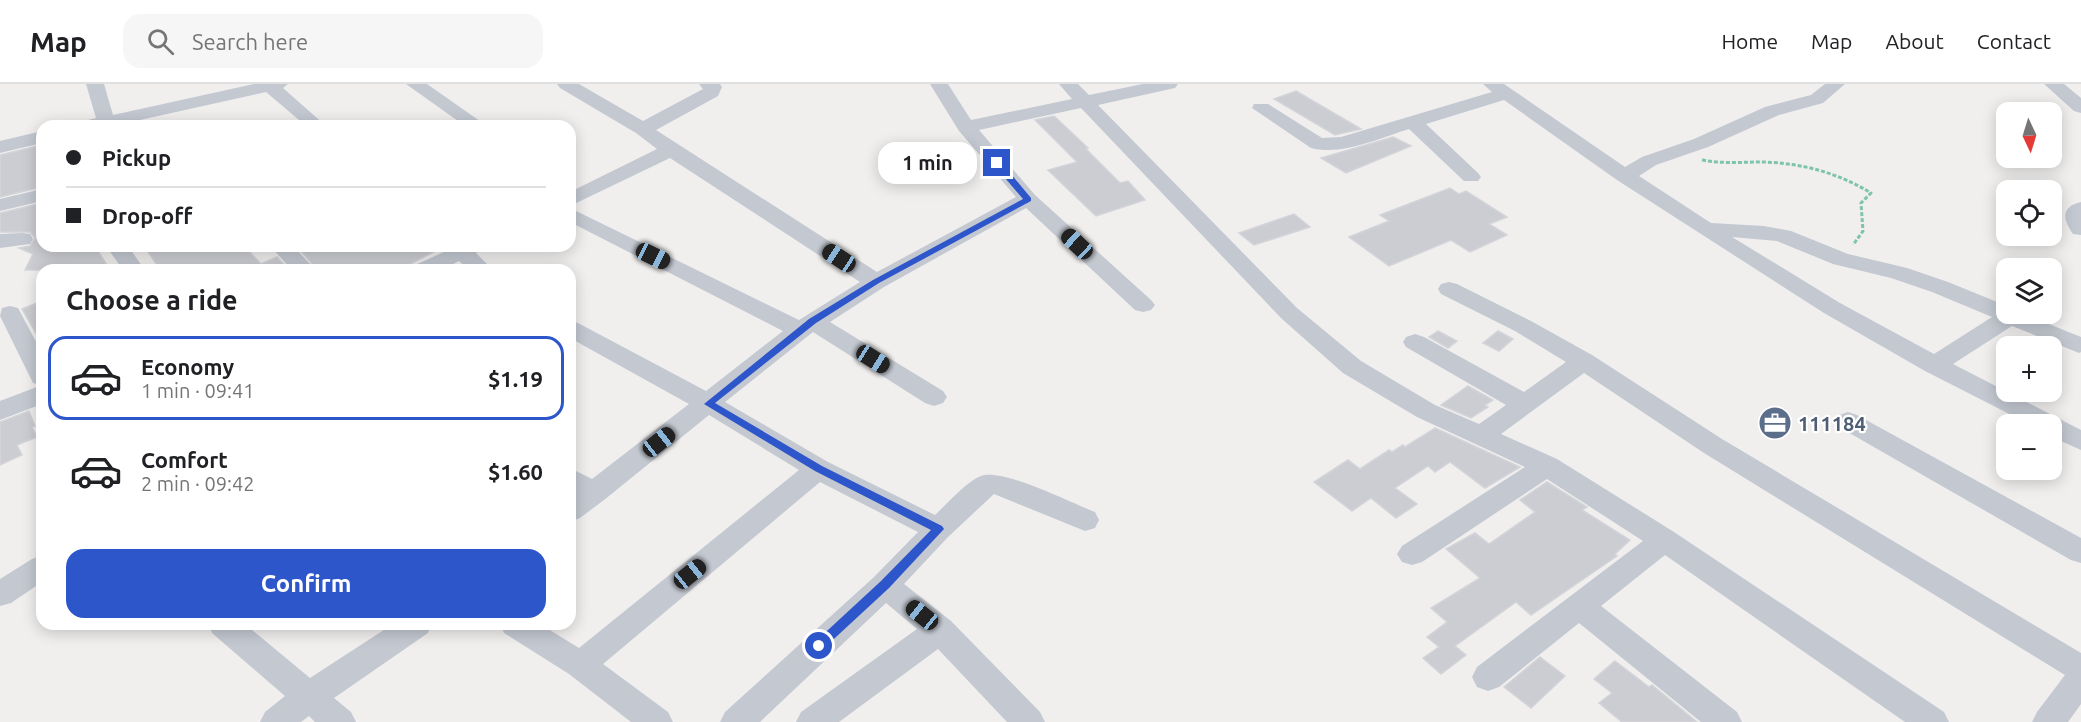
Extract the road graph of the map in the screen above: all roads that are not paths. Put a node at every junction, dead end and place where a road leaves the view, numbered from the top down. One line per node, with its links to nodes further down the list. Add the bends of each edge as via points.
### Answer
1 (95, 84): 16 (street)
2 (415, 84): 19 (street)
3 (566, 84): 22 (street)
4 (708, 84): 22 (street, via 713,87 712,92)
5 (939, 84): 21 (street)
6 (1169, 84): 12 (street)
7 (1836, 84): 26 (street, via 1817,99 1772,111 1650,161)
8 (2054, 84): 13 (street)
9 (274, 85): 11 (street); 18 (street)
10 (1499, 89): 20 (street); 26 (street)
11 (218, 91): 15 (street)
12 (1075, 92): 21 (street); 66 (street, via 1289,313 1352,367 1426,411)
13 (2081, 107)
14 (1261, 108): 20 (street, via 1318,144 1342,144)
15 (160, 119): 17 (street)
16 (105, 120)
17 (142, 120)
18 (311, 120)
19 (469, 120)
20 (1413, 122): 27 (street)
21 (966, 127): 30 (street)
22 (643, 129): 25 (street)
23 (36, 138): 24 (street)
24 (0, 147)
25 (671, 150): 28 (street); 44 (street)
26 (1624, 176): 34 (street)
27 (1471, 177)
28 (576, 193)
29 (36, 196): 31 (street)
30 (1028, 199): 44 (street); 46 (street)
31 (0, 205)
32 (2081, 208): 35 (street, via 2075,216)
33 (576, 217): 51 (street)
34 (1705, 229): 47 (street, via 1764,232 1789,238 1841,259 1940,287); 57 (street, via 1803,291)
35 (2081, 229)
36 (22, 239): 37 (street)
37 (0, 241)
38 (287, 252): 41 (street)
39 (456, 252): 42 (street)
40 (466, 252): 43 (street)
41 (300, 264)
42 (434, 264)
43 (477, 264)
44 (876, 282): 51 (street)
45 (1449, 289): 55 (street)
46 (1143, 304)
47 (1996, 310)
48 (10, 313): 56 (street)
49 (1998, 324): 57 (street)
50 (2031, 324): 54 (street)
51 (806, 326): 59 (street); 60 (street)
52 (576, 331): 60 (street)
53 (1415, 342): 61 (street)
54 (2080, 343)
55 (1583, 361): 61 (street); 87 (street, via 1713,447)
56 (36, 365)
57 (1934, 365): 63 (street)
58 (36, 396): 62 (street)
59 (934, 396)
60 (709, 404): 69 (street); 71 (street)
61 (1525, 404): 66 (street)
62 (0, 411)
63 (2029, 414)
64 (1848, 421): 76 (street)
65 (2062, 431): 67 (street)
66 (1481, 436): 68 (street)
67 (2081, 441)
68 (1547, 466): 75 (street); 77 (street)
69 (818, 469): 74 (street); 86 (street)
70 (576, 482): 71 (street)
71 (594, 493): 72 (street)
72 (576, 506)
73 (1085, 520): 74 (street, via 994,484 984,487)
74 (938, 529): 79 (street)
75 (1664, 540): 81 (street); 98 (street)
76 (2081, 552)
77 (1412, 554)
78 (36, 571): 80 (street)
79 (885, 585): 85 (street); 94 (street)
80 (0, 594)
81 (1578, 605): 88 (street); 97 (street)
82 (230, 630): 90 (street)
83 (408, 630): 90 (street)
84 (525, 630): 86 (street)
85 (940, 630): 95 (street); 96 (street)
86 (580, 665): 93 (street)
87 (2081, 669)
88 (1488, 677)
89 (2081, 678): 99 (street)
90 (310, 696): 91 (street); 92 (street)
91 (277, 722)
92 (339, 722)
93 (656, 722)
94 (737, 722)
95 (813, 722)
96 (1028, 722)
97 (1725, 722)
98 (1932, 722)
99 (2049, 722)

